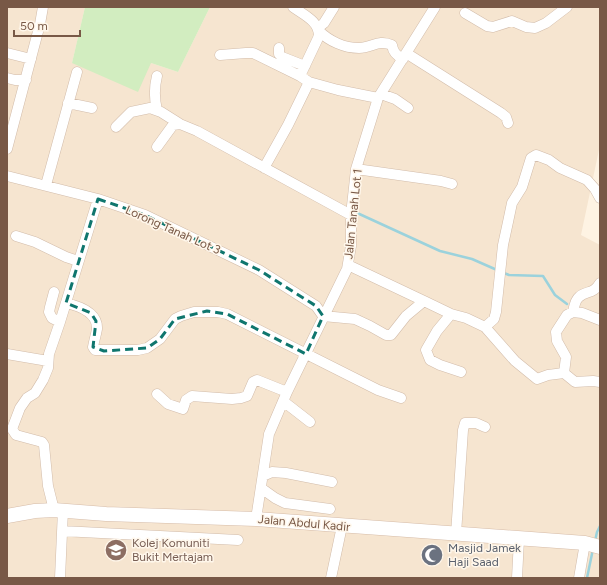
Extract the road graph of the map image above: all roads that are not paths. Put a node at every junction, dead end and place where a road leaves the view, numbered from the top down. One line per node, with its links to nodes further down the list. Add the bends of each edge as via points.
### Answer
1 (43, 7): 12 (street)
2 (293, 7): 7 (street, via 308,17)
3 (334, 7): 7 (street)
4 (435, 7): 11 (street, Jalan Tanah Lot 1)
5 (567, 7): 6 (street, via 535,28 512,21 493,27 487,26)
6 (465, 13)
7 (319, 29): 11 (street, via 327,39 336,43 359,48 386,42 392,45 396,56); 13 (street, via 319,36)
8 (279, 48): 13 (street, via 282,57)
9 (7, 53): 12 (street)
10 (220, 56): 17 (street, via 253,53)
11 (404, 56): 19 (street, Jalan Tanah Lot 1); 24 (street, via 501,113)
12 (31, 60): 18 (street)
13 (304, 66): 17 (street)
14 (77, 72): 20 (street)
15 (157, 76): 23 (street, via 154,86)
16 (7, 78): 18 (street)
17 (304, 79): 19 (street, via 338,90); 29 (street, via 288,126)
18 (26, 80): 28 (street)
19 (379, 96): 22 (street, via 395,99); 30 (street, Jalan Tanah Lot 1)
20 (68, 103): 21 (street); 33 (street)
21 (92, 108)
22 (408, 108)
23 (156, 110): 25 (street); 26 (street, via 150,108 130,112)
24 (508, 123)
25 (180, 124): 27 (street, via 173,125); 29 (street)
26 (116, 126)
27 (157, 147)
28 (7, 149)
29 (264, 168): 36 (street)
30 (356, 169): 32 (street, via 441,180); 36 (street, Jalan Tanah Lot 1)
31 (7, 176): 33 (street, Lorong Tanah Lot 3)
32 (452, 184)
33 (46, 185): 35 (street, Lorong Tanah Lot 3)
34 (600, 198): 49 (street, via 587,180 549,160 536,155 531,158 522,187 512,203 503,245 496,312 492,322)
35 (98, 199): 38 (street); 47 (street, Lorong Tanah Lot 3, via 145,215 259,270 316,306)
36 (351, 215): 39 (street, Jalan Tanah Lot 1)
37 (16, 236): 38 (street, via 36,242)
38 (78, 262): 43 (street)
39 (348, 265): 42 (street); 47 (street, Jalan Tanah Lot 1)
40 (600, 283): 44 (street, via 597,289 579,296)
41 (54, 292): 48 (street, via 49,312 52,318)
42 (424, 301): 45 (street); 47 (street, via 388,336 355,319)
43 (66, 302): 48 (street); 51 (street, via 91,313 97,330 93,347 95,350 146,348 160,339 175,319 194,312 207,311 227,314)
44 (573, 312): 46 (street); 54 (street, via 567,315 556,332 557,341 566,357)
45 (451, 314): 49 (street); 53 (street, via 436,331 426,350 430,360)
46 (597, 315)
47 (324, 316): 51 (street, Jalan Tanah Lot 1)
48 (60, 322): 52 (street)
49 (485, 327): 54 (street, via 515,361 537,379)
50 (7, 354): 52 (street)
51 (306, 354): 57 (street, Jalan Tanah Lot 1); 58 (street, via 378,390)
52 (48, 361): 61 (street, via 43,380 35,393 20,408)
53 (461, 372)
54 (564, 373): 55 (street, via 575,382)
55 (600, 382)
56 (157, 394): 57 (street, via 168,404 183,409 186,400 192,396 232,399 247,396 253,382 257,380)
57 (285, 396): 59 (street); 62 (street, Jalan Tanah Lot 1, via 270,434)
58 (401, 398)
59 (310, 422)
60 (485, 427): 71 (street, via 476,423 465,423 463,430)
61 (9, 429): 66 (street, via 16,435 42,442 44,445 48,486)
62 (263, 476): 63 (street, via 272,472 286,473); 64 (street, Jalan Tanah Lot 1)
63 (332, 482)
64 (260, 488): 65 (street, via 285,503); 68 (street, Jalan Tanah Lot 1)
65 (330, 509)
66 (58, 510): 67 (main road, Jalan Abdul Kadir); 68 (main road, Jalan Abdul Kadir); 70 (street)
67 (7, 516)
68 (256, 519): 69 (main road, Jalan Abdul Kadir)
69 (342, 526): 71 (main road, Jalan Abdul Kadir); 76 (street)
70 (62, 531): 73 (street); 75 (street)
71 (456, 534): 72 (main road, Jalan Abdul Kadir)
72 (519, 539): 74 (main road, Jalan Abdul Kadir); 77 (street)
73 (238, 540)
74 (593, 545): 78 (street)
75 (60, 578)
76 (331, 578)
77 (517, 578)
78 (579, 578)

